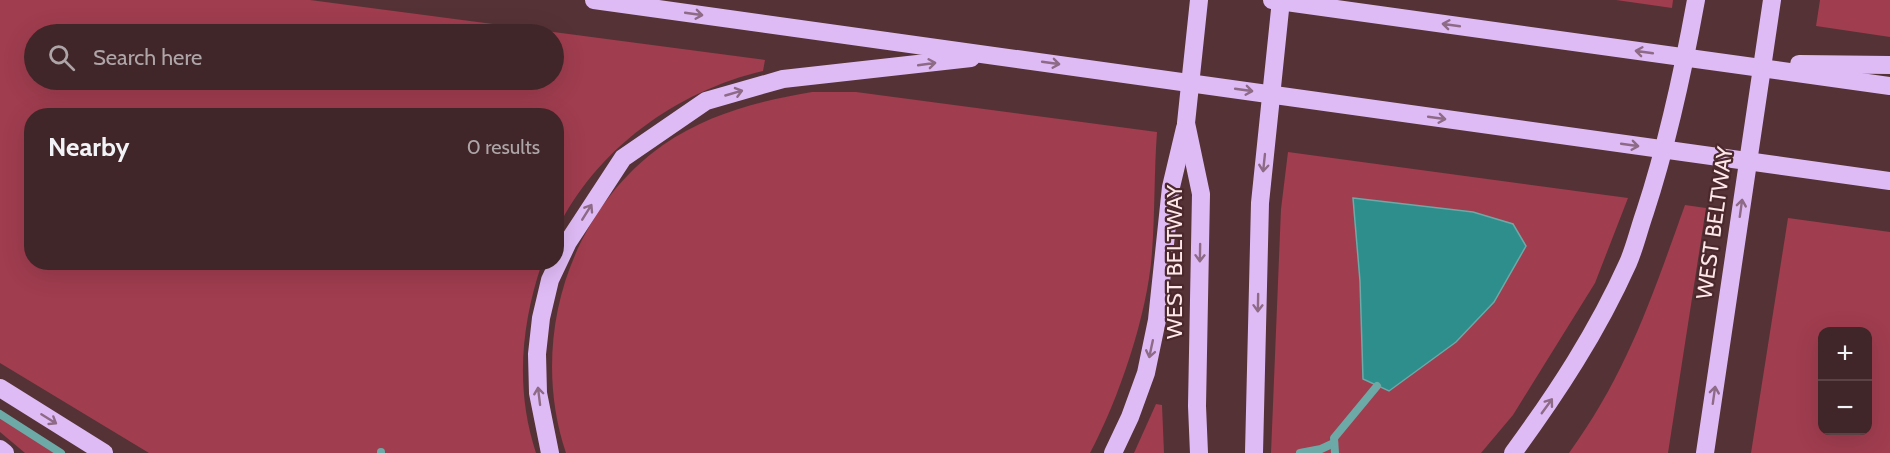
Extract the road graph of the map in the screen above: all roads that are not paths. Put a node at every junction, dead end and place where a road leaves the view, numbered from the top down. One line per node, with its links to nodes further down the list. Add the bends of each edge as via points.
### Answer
1 (594, 0): 7 (highway, one-way to 7)
2 (1199, 0): 11 (highway, WEST BELTWAY)
3 (1272, 0): 8 (highway, one-way to 3)
4 (1281, 0): 22 (highway, one-way to 22, via 1260,203)
5 (1696, 0): 23 (highway, one-way to 5, via 1594,332 1628,262 1658,173)
6 (1772, 0): 24 (highway, WEST BELTWAY, one-way to 6)
7 (993, 55): 12 (highway, one-way to 12); 13 (highway, one-way to 7, via 623,158 706,100 783,79)
8 (1723, 63): 9 (highway); 10 (highway)
9 (1890, 65)
10 (1890, 86)
11 (1186, 123): 20 (highway, one-way to 20, via 1171,187 1155,331 1146,373); 21 (highway, WEST BELTWAY, one-way to 21, via 1202,194)
12 (1890, 181)
13 (564, 251)
14 (556, 270): 19 (highway, one-way to 14, via 538,393 537,354 548,289)
15 (0, 388): 18 (highway, one-way to 18)
16 (0, 449): 17 (highway)
17 (5, 453)
18 (104, 453)
19 (550, 453)
20 (1113, 453)
21 (1199, 453)
22 (1254, 453)
23 (1513, 453)
24 (1705, 453)

